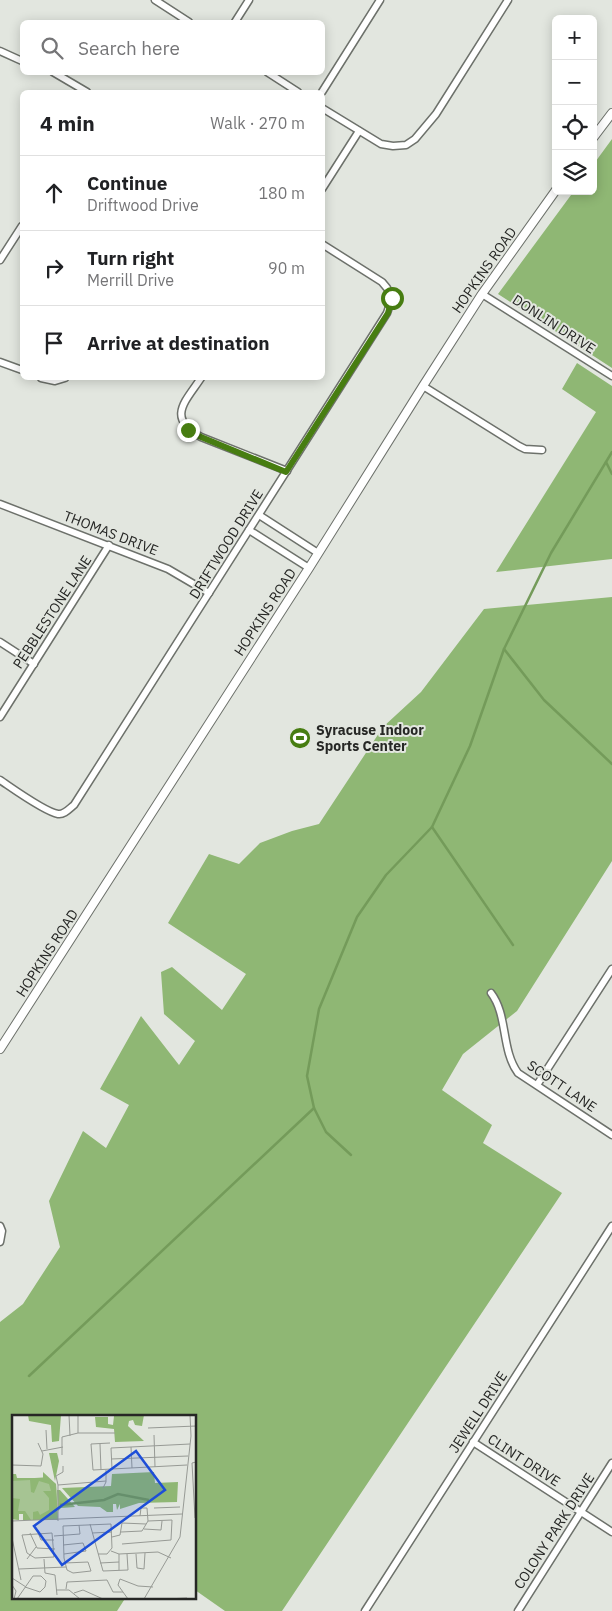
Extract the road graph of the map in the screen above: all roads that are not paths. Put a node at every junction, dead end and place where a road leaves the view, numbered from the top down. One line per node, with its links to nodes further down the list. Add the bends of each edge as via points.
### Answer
1 (155, 0): 5 (street)
2 (249, 0): 6 (street)
3 (380, 0): 13 (street)
4 (508, 0): 16 (street, via 436,114 415,139 406,145 393,146 381,144)
5 (186, 20)
6 (236, 20)
7 (0, 51): 8 (street)
8 (20, 60)
9 (58, 75): 11 (street)
10 (272, 75): 12 (street)
11 (84, 90)
12 (295, 90)
13 (323, 90)
14 (325, 110): 16 (street)
15 (612, 113): 17 (street)
16 (359, 131): 18 (street)
17 (597, 133)
18 (325, 184)
19 (552, 195): 23 (street, HOPKINS ROAD)
20 (20, 229): 22 (street)
21 (325, 246): 30 (street, DRIFTWOOD DRIVE, via 382,282 388,288 392,302)
22 (0, 260)
23 (482, 294): 26 (street, DONLIN DRIVE); 28 (street, HOPKINS ROAD)
24 (0, 362): 25 (street)
25 (20, 369)
26 (612, 376)
27 (200, 380): 30 (street, via 181,414 182,423 188,430)
28 (422, 386): 29 (street, via 519,446); 35 (street, HOPKINS ROAD)
29 (542, 450)
30 (286, 472): 32 (street, DRIFTWOOD DRIVE)
31 (0, 504): 34 (street, THOMAS DRIVE)
32 (259, 515): 33 (street, DRIFTWOOD DRIVE); 35 (street)
33 (249, 530): 36 (street); 37 (street, DRIFTWOOD DRIVE)
34 (109, 545): 37 (street, THOMAS DRIVE, via 168,569); 39 (street, PEBBLESTONE LANE)
35 (318, 553): 36 (street, HOPKINS ROAD)
36 (309, 568): 44 (street, HOPKINS ROAD)
37 (209, 593): 41 (street, DRIFTWOOD DRIVE, via 74,805 59,814 49,811)
38 (0, 642): 39 (street)
39 (34, 664): 40 (street, PEBBLESTONE LANE)
40 (0, 717)
41 (0, 780)
42 (612, 969): 45 (street)
43 (491, 993): 45 (street, SCOTT LANE, via 498,1001 513,1067)
44 (0, 1049)
45 (537, 1085): 46 (street, SCOTT LANE)
46 (612, 1135)
47 (0, 1226): 49 (street)
48 (611, 1229): 50 (street, JEWELL DRIVE)
49 (0, 1242)
50 (473, 1442): 52 (street, CLINT DRIVE); 54 (street, JEWELL DRIVE)
51 (612, 1464): 52 (street, COLONY PARK DRIVE)
52 (581, 1512): 53 (street, CLINT DRIVE); 55 (street, COLONY PARK DRIVE)
53 (612, 1532)
54 (365, 1611)
55 (518, 1611)

